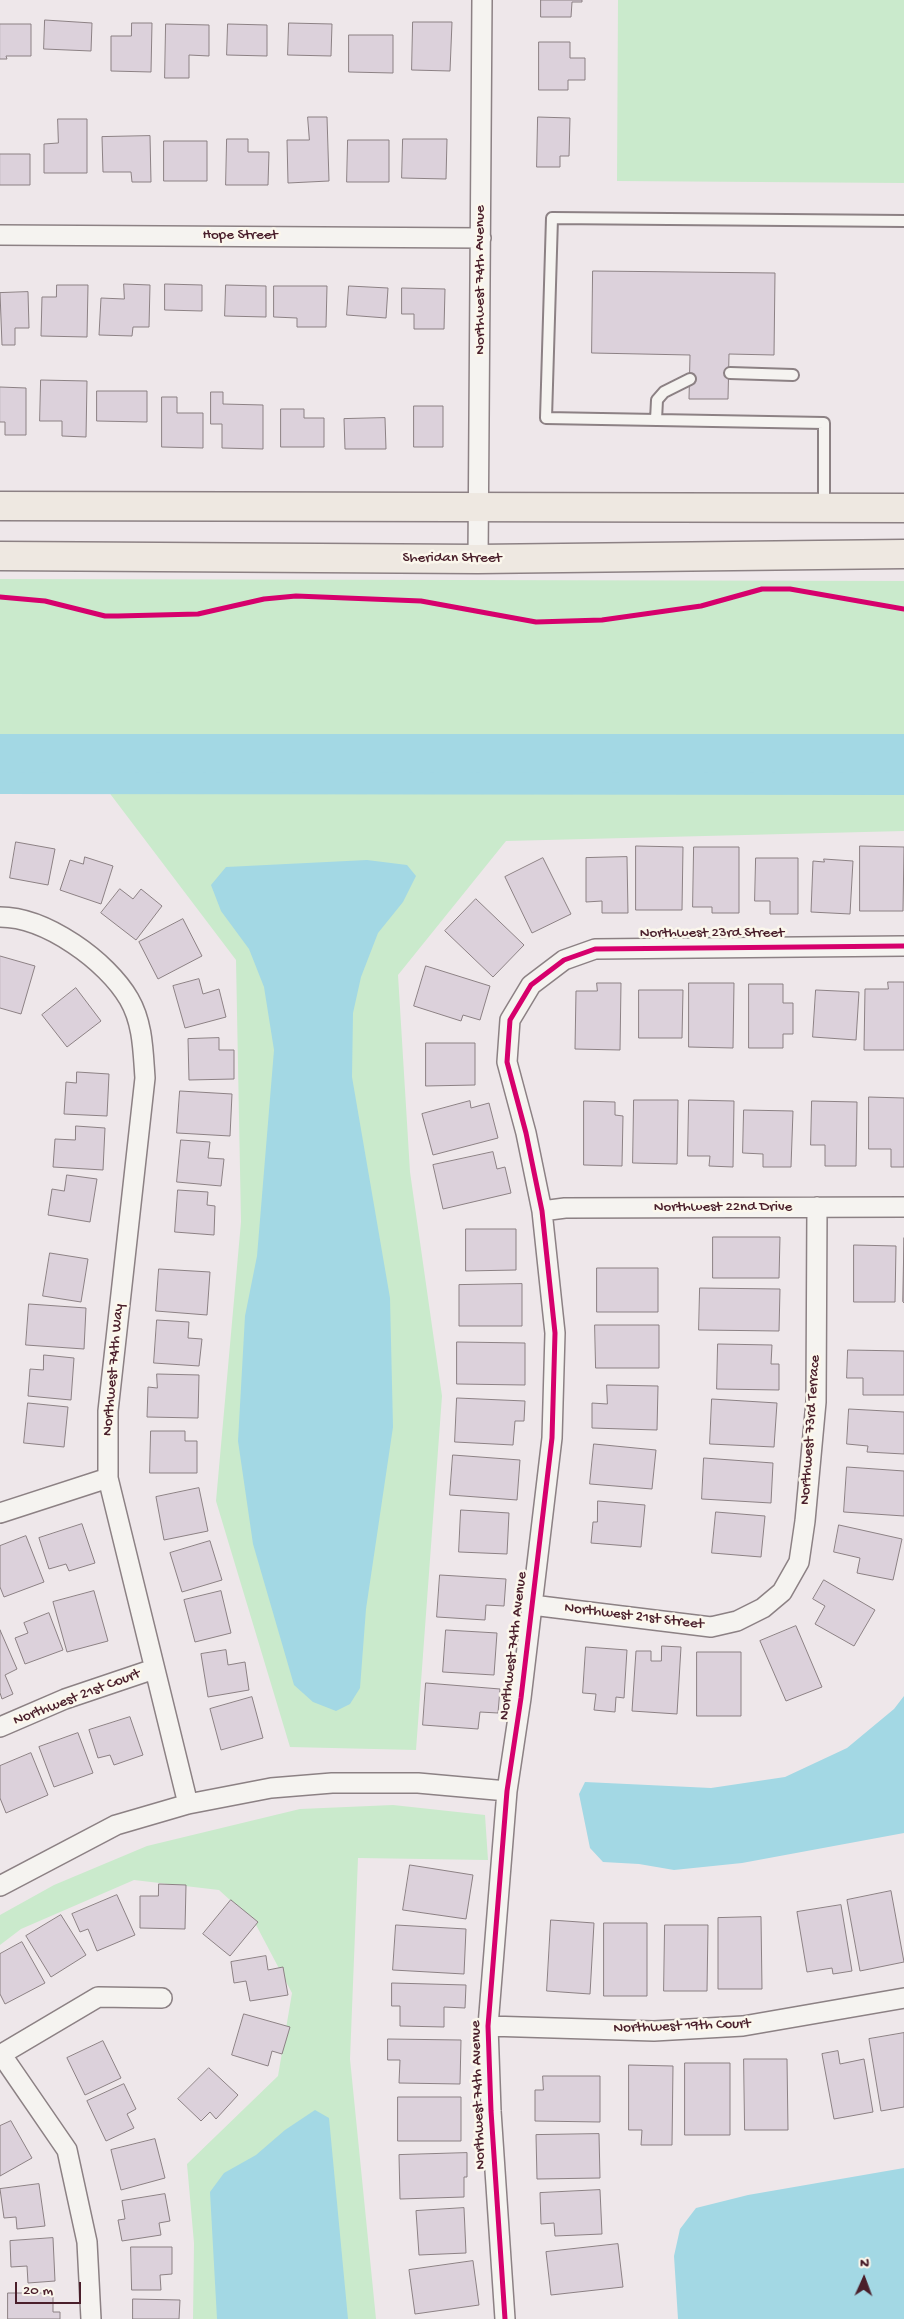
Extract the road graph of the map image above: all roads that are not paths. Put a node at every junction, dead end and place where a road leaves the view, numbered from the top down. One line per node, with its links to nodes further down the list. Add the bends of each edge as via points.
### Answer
1 (482, 0): 4 (street, Northwest 74th Avenue)
2 (904, 220): 8 (lane, via 552,218 546,418)
3 (0, 234): 4 (street, Hope Street)
4 (481, 238): 10 (street, Northwest 74th Avenue)
5 (730, 373): 6 (lane)
6 (793, 375)
7 (690, 379): 8 (lane, via 664,392 657,400)
8 (656, 420): 11 (lane, via 824,423)
9 (0, 506): 10 (main road)
10 (479, 506): 11 (main road); 15 (street, Northwest 74th Avenue)
11 (824, 508): 12 (main road)
12 (904, 508)
13 (904, 554): 15 (main road, Sheridan Street)
14 (0, 556): 15 (main road, Sheridan Street)
15 (478, 559)
16 (0, 917): 22 (street, Northwest 74th Way, via 10,917 49,931 82,948 109,972 130,1000 142,1034 144,1078 108,1410)
17 (904, 946): 18 (street, Northwest 23rd Street, via 595,948 564,960)
18 (531, 985): 21 (street, Northwest 74th Avenue, via 510,1020 507,1062)
19 (904, 1207): 20 (street, Northwest 22nd Drive)
20 (816, 1208): 21 (street, Northwest 22nd Drive, via 565,1208); 25 (street, Northwest 73rd Terrace, via 816,1402 805,1521 799,1562 782,1592)
21 (542, 1211): 24 (street, Northwest 74th Avenue, via 555,1333 552,1438)
22 (108, 1478): 23 (street); 26 (street, Northwest 74th Way)
23 (0, 1512)
24 (532, 1605): 25 (street, Northwest 21st Street, via 710,1627 737,1621); 28 (street, Northwest 74th Avenue)
25 (763, 1608)
26 (154, 1669): 27 (street, Northwest 21st Court, via 66,1699); 29 (street, Northwest 74th Way)
27 (0, 1727)
28 (507, 1791): 29 (street, via 418,1783 332,1783 270,1788); 33 (street, Northwest 74th Avenue)
29 (188, 1804): 30 (street, via 116,1825)
30 (0, 1886)
31 (162, 1998): 34 (street, via 98,1997)
32 (904, 1998): 33 (street, Northwest 19th Court, via 743,2026 654,2031)
33 (488, 2026): 36 (street, Northwest 74th Avenue)
34 (1, 2054): 35 (street, via 66,2150 87,2242)
35 (91, 2319)
36 (505, 2319)

